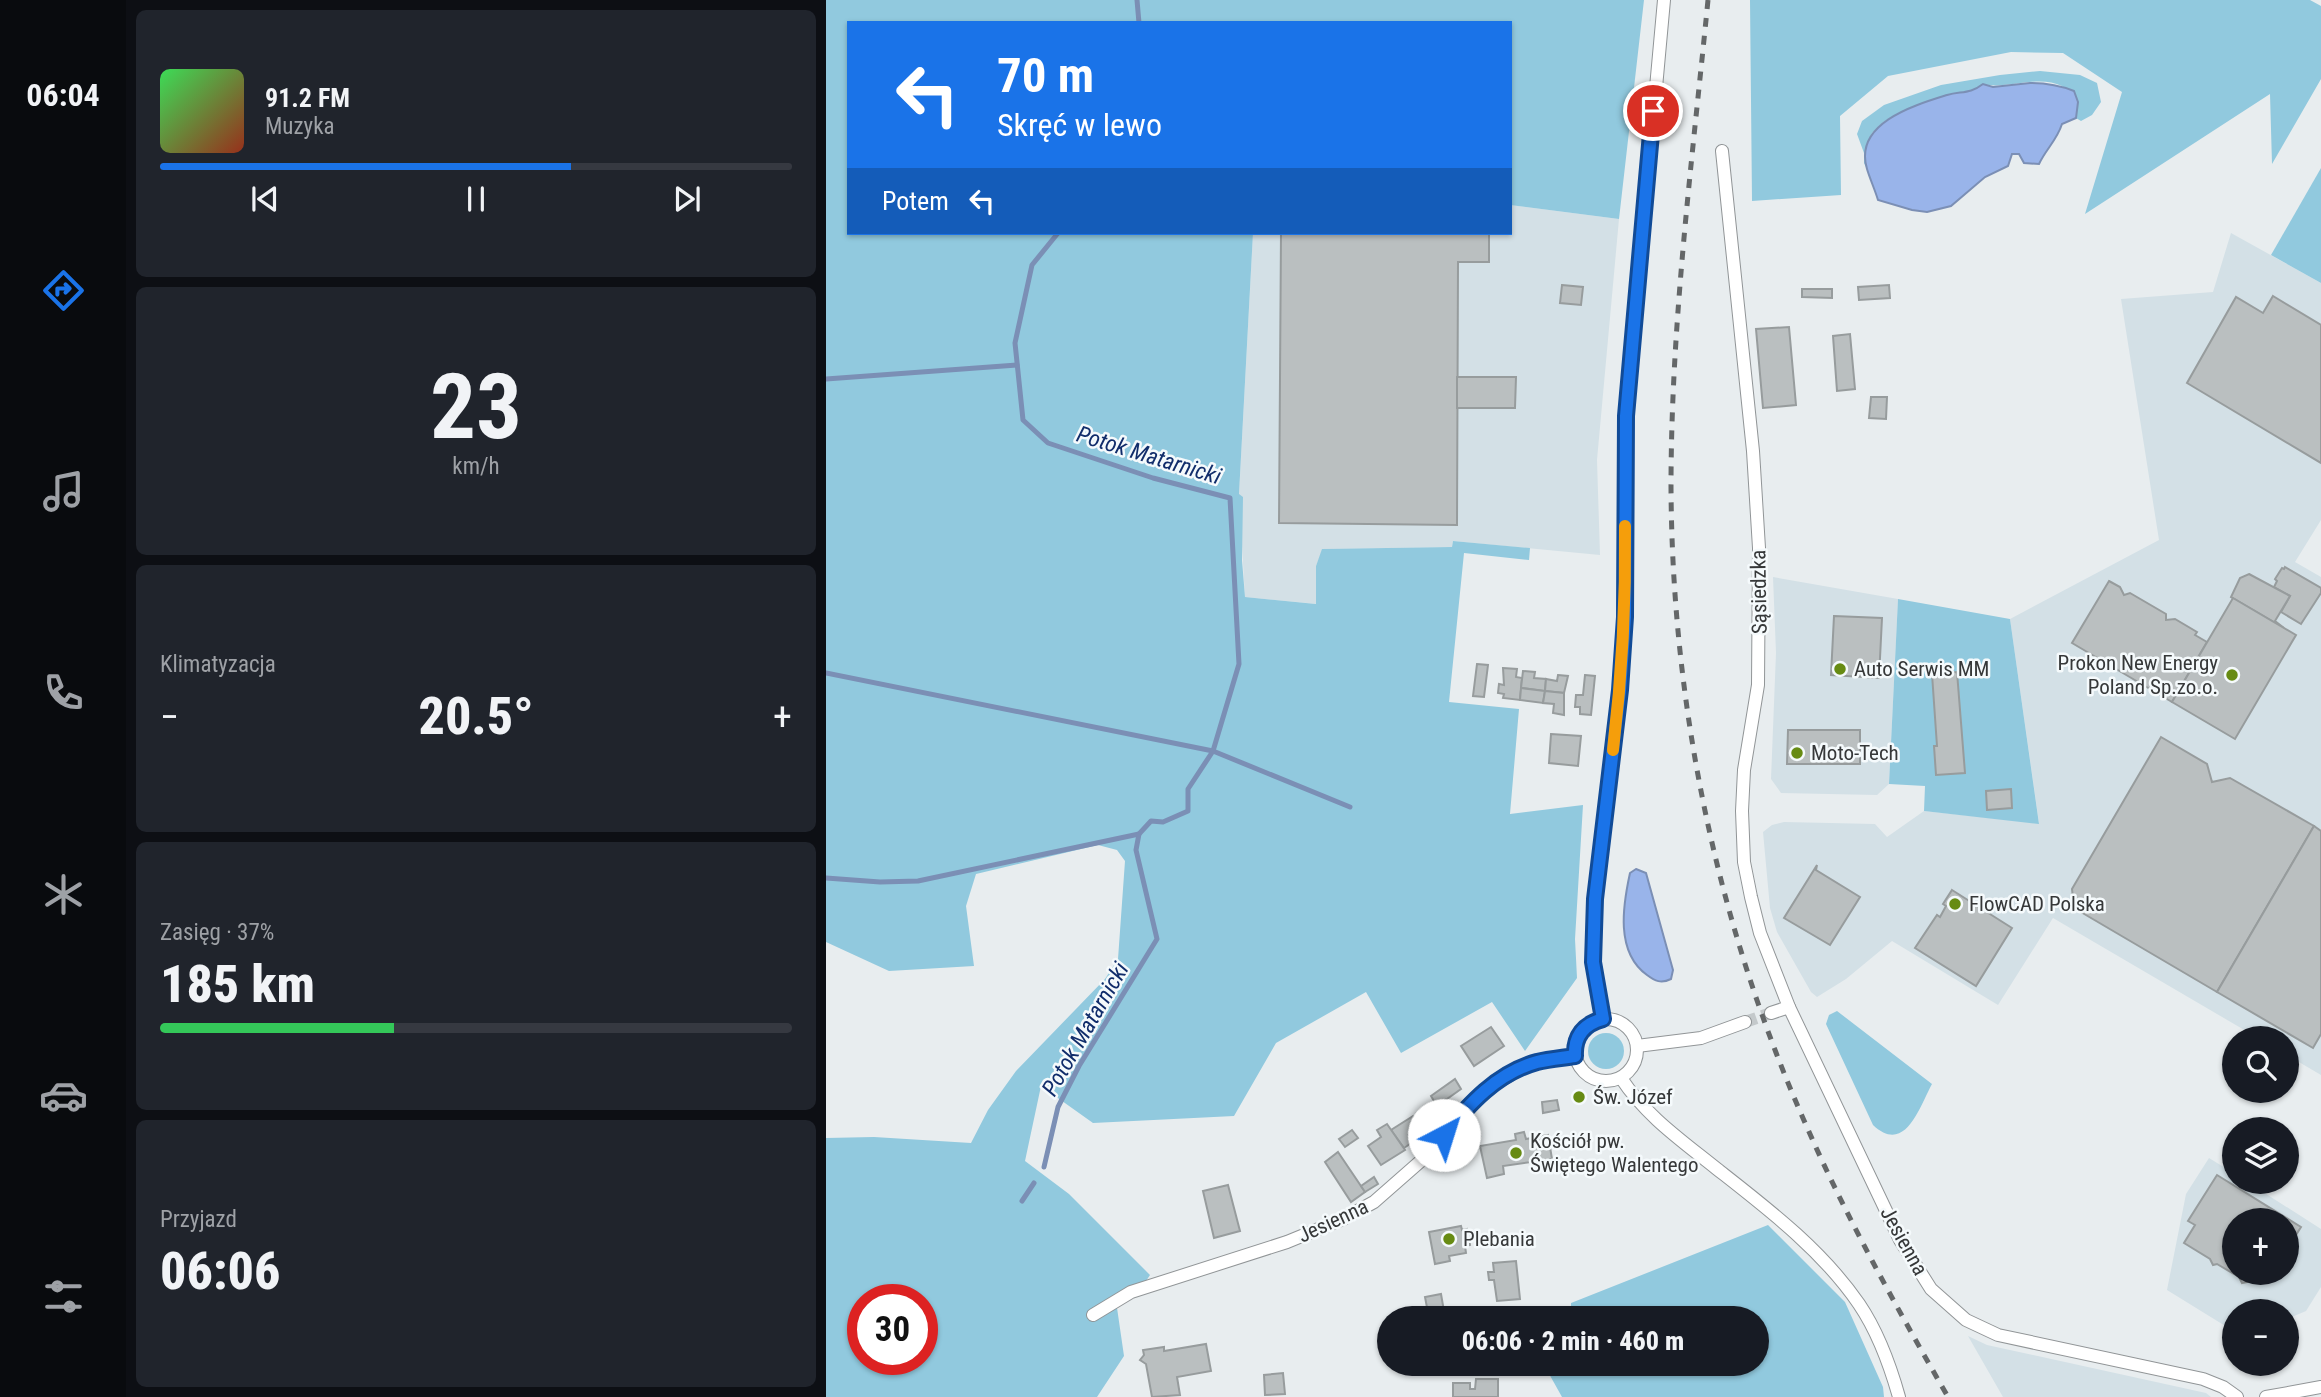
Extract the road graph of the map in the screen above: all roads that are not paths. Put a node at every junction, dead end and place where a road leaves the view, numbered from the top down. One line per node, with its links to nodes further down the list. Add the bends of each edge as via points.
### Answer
1 (1664, 0): 5 (street, via 1626,416 1620,690 1595,899 1593,962)
2 (1722, 151): 3 (street, Sąsiedzka, via 1759,548 1760,664 1744,770 1744,862 1760,933)
3 (1789, 1007): 4 (street); 13 (street, Jesienna, via 1900,1241 1931,1289 1949,1306 1998,1335 2203,1379)
4 (1771, 1013)
5 (1603, 1019): 7 (street, via 1629,1029); 8 (street, via 1578,1036)
6 (1745, 1022): 7 (street, via 1701,1038)
7 (1637, 1046): 9 (street, via 1633,1064)
8 (1575, 1056): 9 (street, via 1592,1078); 10 (street, Jesienna, via 1530,1065 1486,1088 1423,1159 1374,1202 1343,1219 1287,1242 1131,1292)
9 (1621, 1077): 12 (street, via 1636,1100 1662,1125 1779,1219 1844,1285 1868,1321)
10 (1093, 1315)
11 (2321, 1387): 14 (street)
12 (1899, 1397)
13 (2237, 1397)
14 (2266, 1397)

